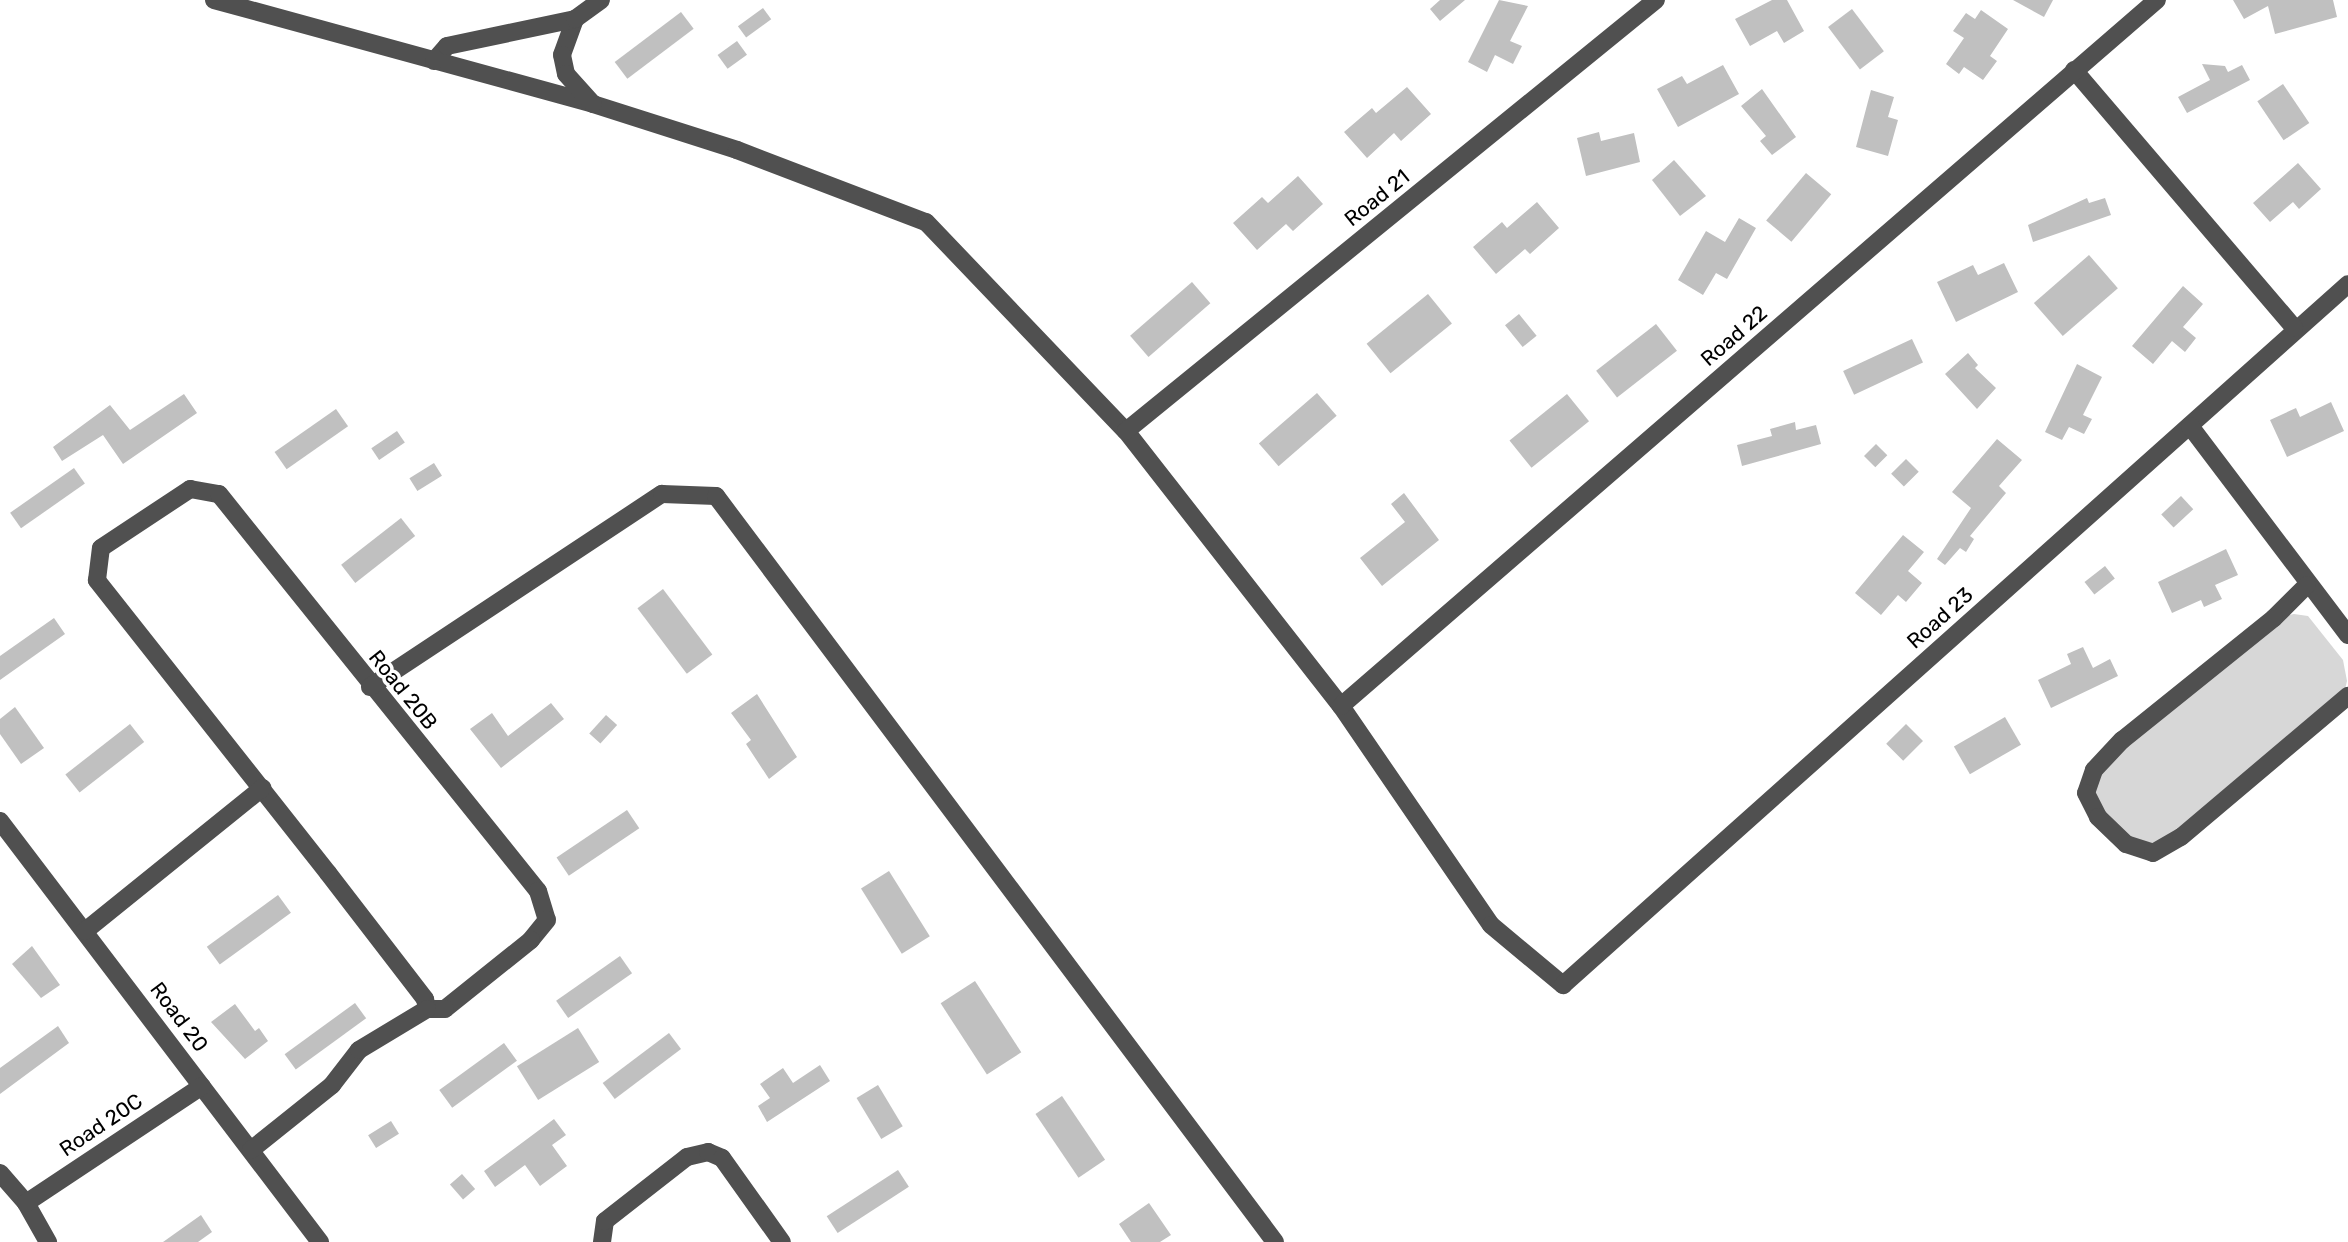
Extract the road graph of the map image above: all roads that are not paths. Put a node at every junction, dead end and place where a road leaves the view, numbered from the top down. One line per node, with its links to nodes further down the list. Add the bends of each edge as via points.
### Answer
1 (214, 0): 6 (street)
2 (601, 0): 5 (street)
3 (1656, 0): 12 (street, Road 21)
4 (2157, 0): 7 (street, Road 22)
5 (575, 19): 6 (street, via 447,46); 8 (street, via 562,55 566,74)
6 (434, 61): 8 (street)
7 (2074, 71): 10 (street); 17 (street, Road 22)
8 (593, 104): 12 (street, via 737,150 926,222)
9 (2348, 284): 10 (street, Road 23)
10 (2294, 328): 11 (street, Road 23)
11 (2190, 426): 13 (street); 17 (street, Road 23, via 1563,985 1491,925)
12 (1126, 431): 17 (street)
13 (2307, 585): 14 (street); 16 (street, via 2274,618 2122,740 2094,771 2086,793 2098,817 2126,844 2153,853 2181,837)
14 (2348, 635)
15 (370, 687): 18 (street, Road 20B, via 219,494 190,489 101,548 97,580); 21 (street, Road 20B, via 538,891 547,920 531,940 445,1009); 30 (street, via 662,494 716,496)
16 (2348, 696)
17 (1341, 706)
18 (262, 788): 20 (street); 21 (street, Road 20B, via 425,999)
19 (0, 821): 20 (street, Road 20)
20 (85, 932): 22 (street, Road 20)
21 (427, 1009): 23 (street, via 359,1050 332,1085)
22 (202, 1086): 23 (street, Road 20); 25 (street, Road 20C)
23 (251, 1150): 27 (street, Road 20)
24 (0, 1173): 25 (street)
25 (26, 1203): 26 (street)
26 (48, 1242)
27 (320, 1242)
28 (603, 1242): 29 (street, via 604,1221 687,1157 708,1152 722,1158)
29 (782, 1242)
30 (1275, 1242)

